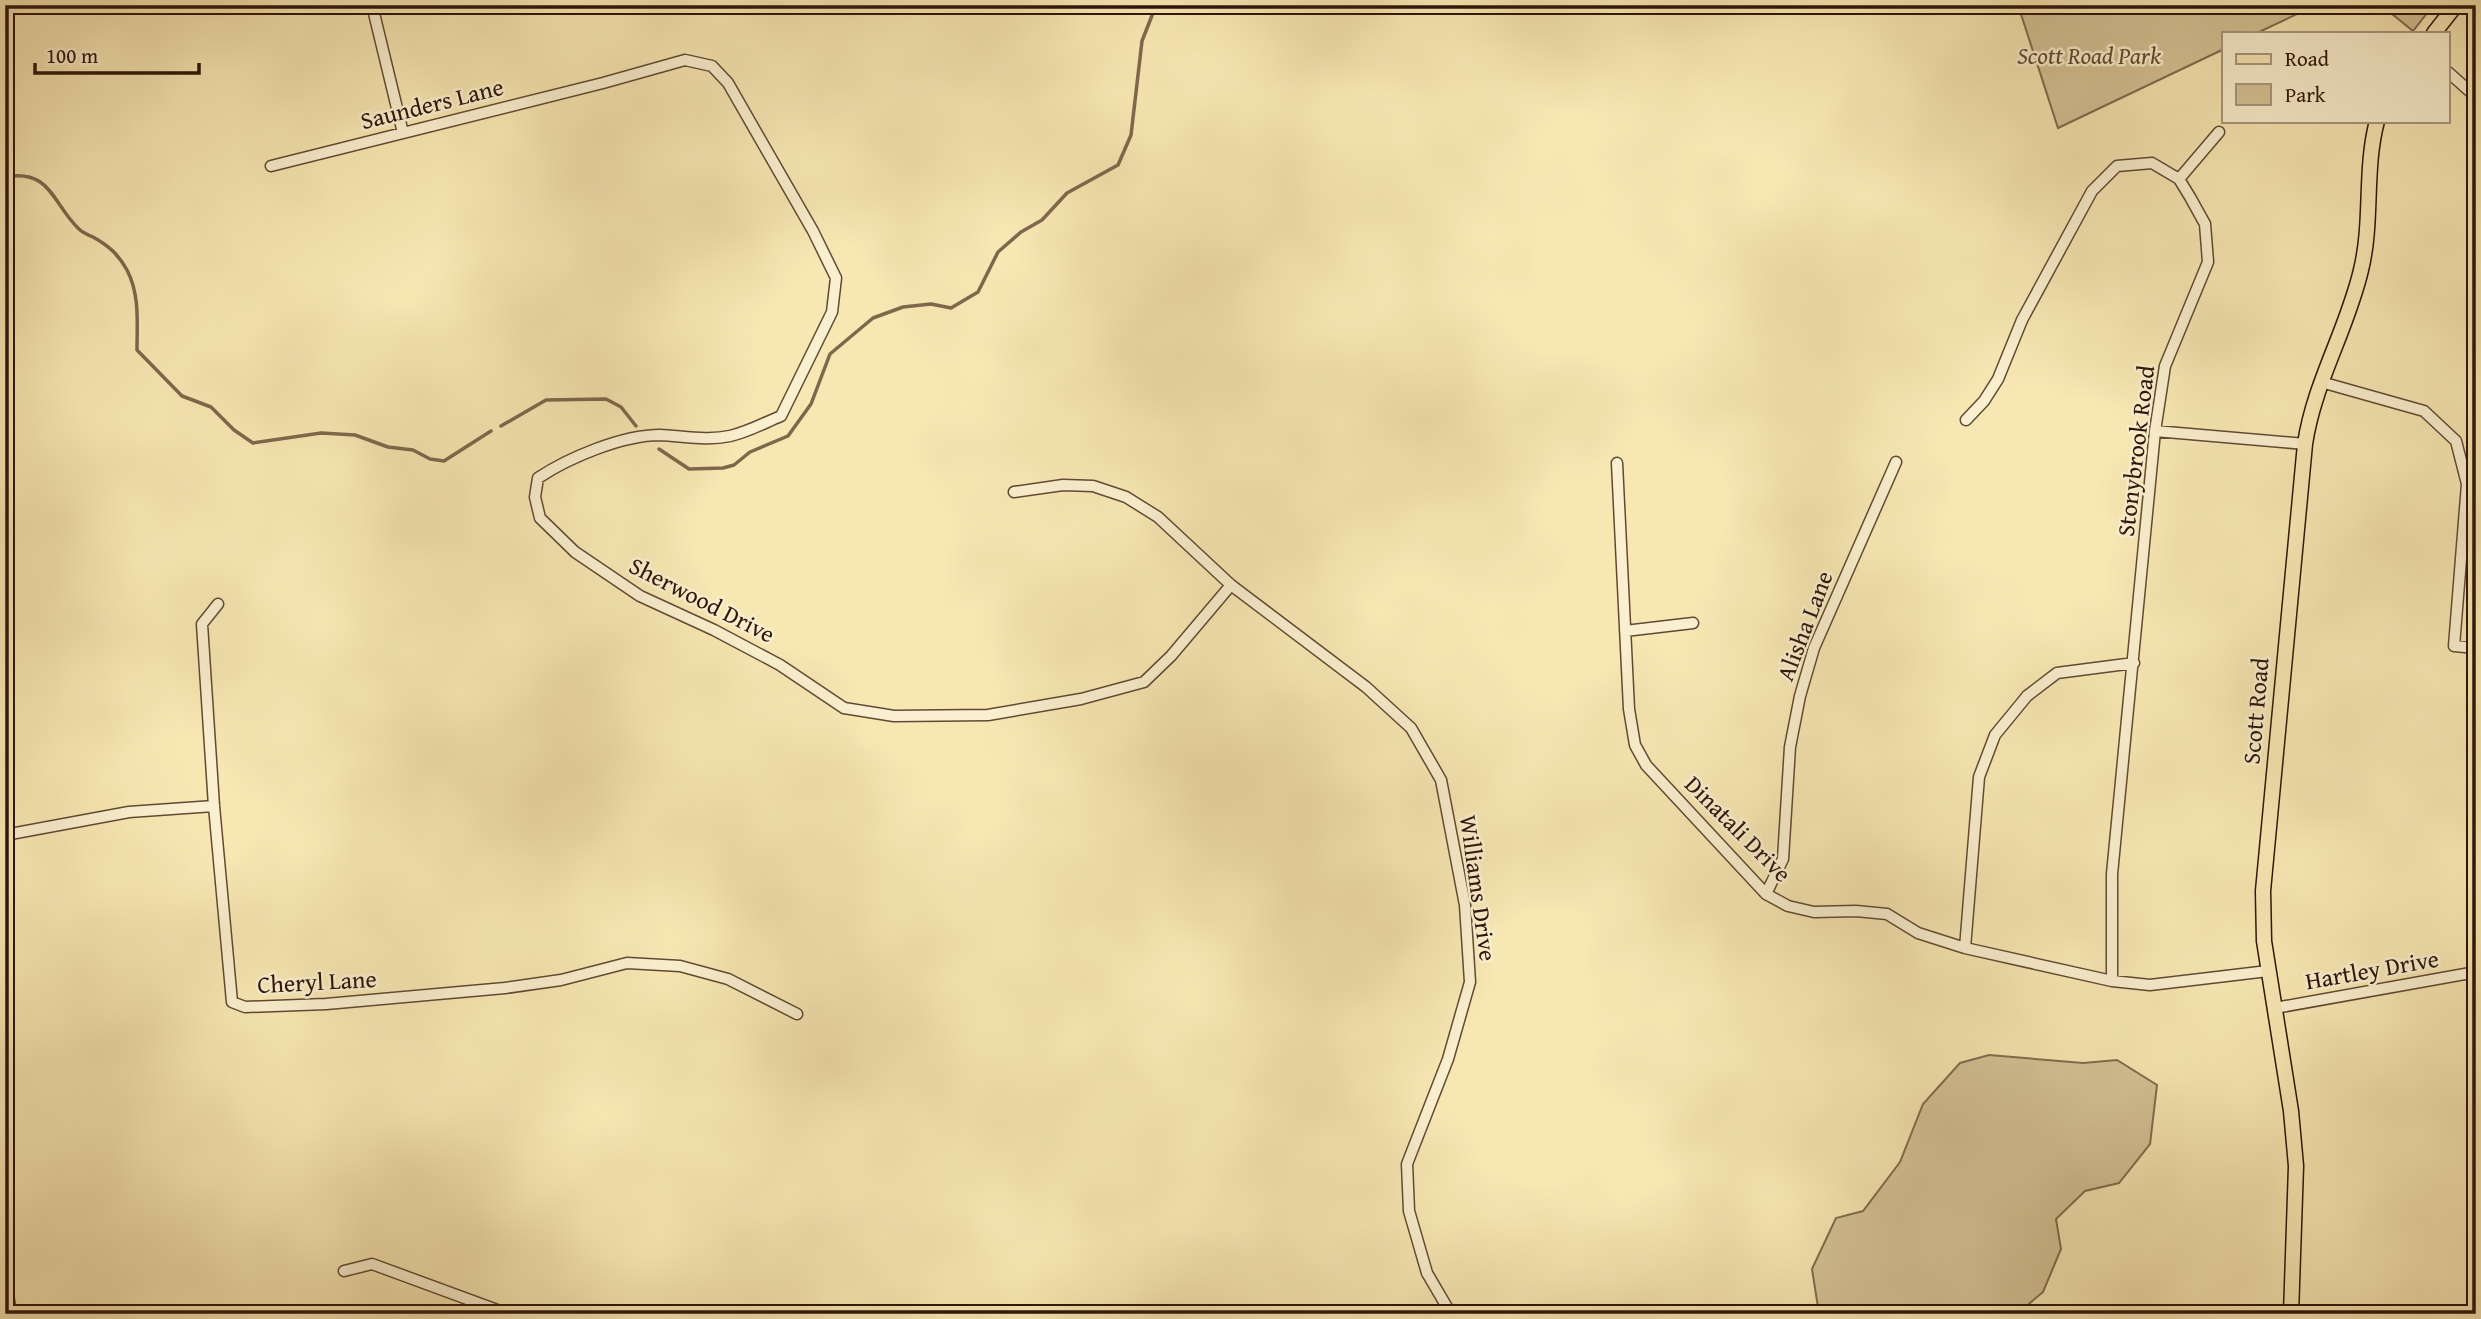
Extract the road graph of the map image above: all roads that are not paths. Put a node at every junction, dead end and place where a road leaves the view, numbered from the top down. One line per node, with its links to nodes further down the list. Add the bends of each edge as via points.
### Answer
1 (372, 5): 9 (street)
2 (2456, 5): 3 (main road)
3 (2435, 32)
4 (2450, 74): 6 (street)
5 (603, 83): 9 (street, Saunders Lane); 19 (street, Sherwood Drive, via 685,60 712,66 728,83 836,278 832,312 781,416 728,436 634,439 589,453 538,478 535,498 540,518 575,552 639,596 780,665 844,708 894,716 988,715 1081,699 1144,682)
6 (2476, 97)
7 (2377, 122): 12 (main road, Scott Road, via 2362,268)
8 (2219, 132): 11 (street)
9 (403, 133): 10 (street, Saunders Lane)
10 (271, 166)
11 (2179, 178): 13 (street, via 2152,163 2117,166 2092,191 2022,320 1998,379); 14 (street, Stonybrook Road, via 2205,224 2208,262 2165,366)
12 (2321, 382): 15 (main road, Scott Road); 23 (street, via 2424,411 2456,441 2467,484 2454,646)
13 (1966, 420)
14 (2155, 430): 15 (street); 24 (street, Stonybrook Road)
15 (2305, 444): 29 (main road, Scott Road, via 2263,891)
16 (1896, 462): 27 (street, Alisha Lane, via 1814,648 1790,747 1783,859)
17 (1617, 463): 22 (street, Dinatali Drive)
18 (1014, 492): 19 (street, Williams Drive, via 1093,486 1126,496 1158,517)
19 (1231, 585): 38 (street, Williams Drive, via 1366,687 1411,728 1441,780 1465,905 1469,982 1448,1059 1407,1164 1409,1211 1427,1273)
20 (218, 604): 25 (street, Cheryl Lane, via 202,624)
21 (1693, 624): 22 (street)
22 (1625, 631): 27 (street, Dinatali Drive, via 1635,745 1646,765)
23 (2476, 648)
24 (2134, 663): 28 (street, via 2057,673 2027,696 1995,735 1979,777); 31 (street, Stonybrook Road, via 2112,873)
25 (214, 806): 26 (street, via 129,812); 33 (street, Cheryl Lane, via 232,1002 245,1007 505,988 561,980 627,962 680,966 728,979)
26 (5, 835)
27 (1766, 894): 28 (street, Dinatali Drive, via 1788,906 1814,912 1887,914 1918,933)
28 (1965, 948): 31 (street, Dinatali Drive)
29 (2268, 971): 31 (street, Dinatali Drive, via 2150,985); 32 (main road, Scott Road)
30 (2476, 972): 32 (street, Hartley Drive)
31 (2112, 981)
32 (2275, 1008): 39 (main road, Scott Road, via 2296,1166)
33 (797, 1014)
34 (344, 1271): 37 (street, via 372,1264)
35 (5, 1275): 36 (street)
36 (11, 1314)
37 (509, 1314)
38 (1451, 1314)
39 (2291, 1314)

